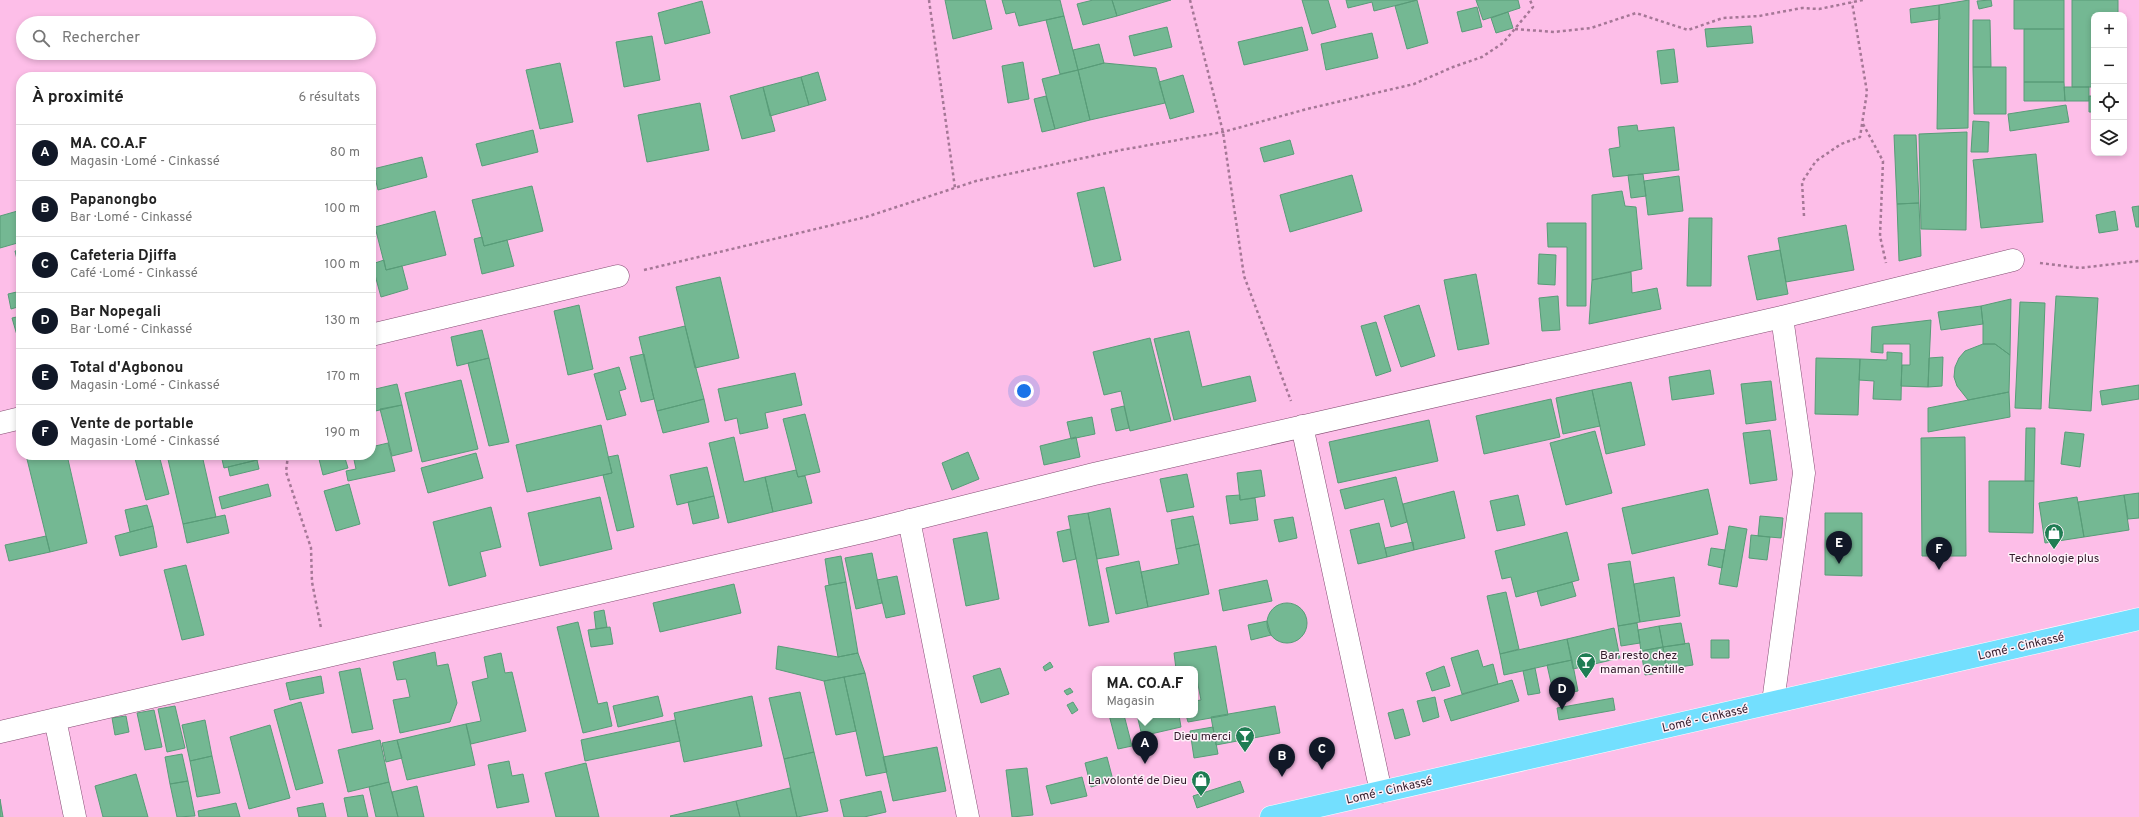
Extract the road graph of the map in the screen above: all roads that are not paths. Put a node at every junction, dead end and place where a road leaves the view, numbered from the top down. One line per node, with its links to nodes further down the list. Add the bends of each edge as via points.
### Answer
1 (2013, 260): 3 (street)
2 (618, 276): 4 (street)
3 (1782, 317): 7 (street); 10 (street, via 1804,473)
4 (376, 334)
5 (16, 419): 6 (street)
6 (0, 423)
7 (1302, 426): 8 (street); 13 (street)
8 (909, 520): 11 (street); 15 (street)
9 (2139, 619): 10 (highway, Lomé - Cinkassé)
10 (1773, 702): 13 (highway, Lomé - Cinkassé)
11 (56, 719): 12 (street); 14 (street)
12 (0, 732)
13 (1381, 792): 16 (highway, Lomé - Cinkassé)
14 (75, 817)
15 (968, 817)
16 (1271, 817)

